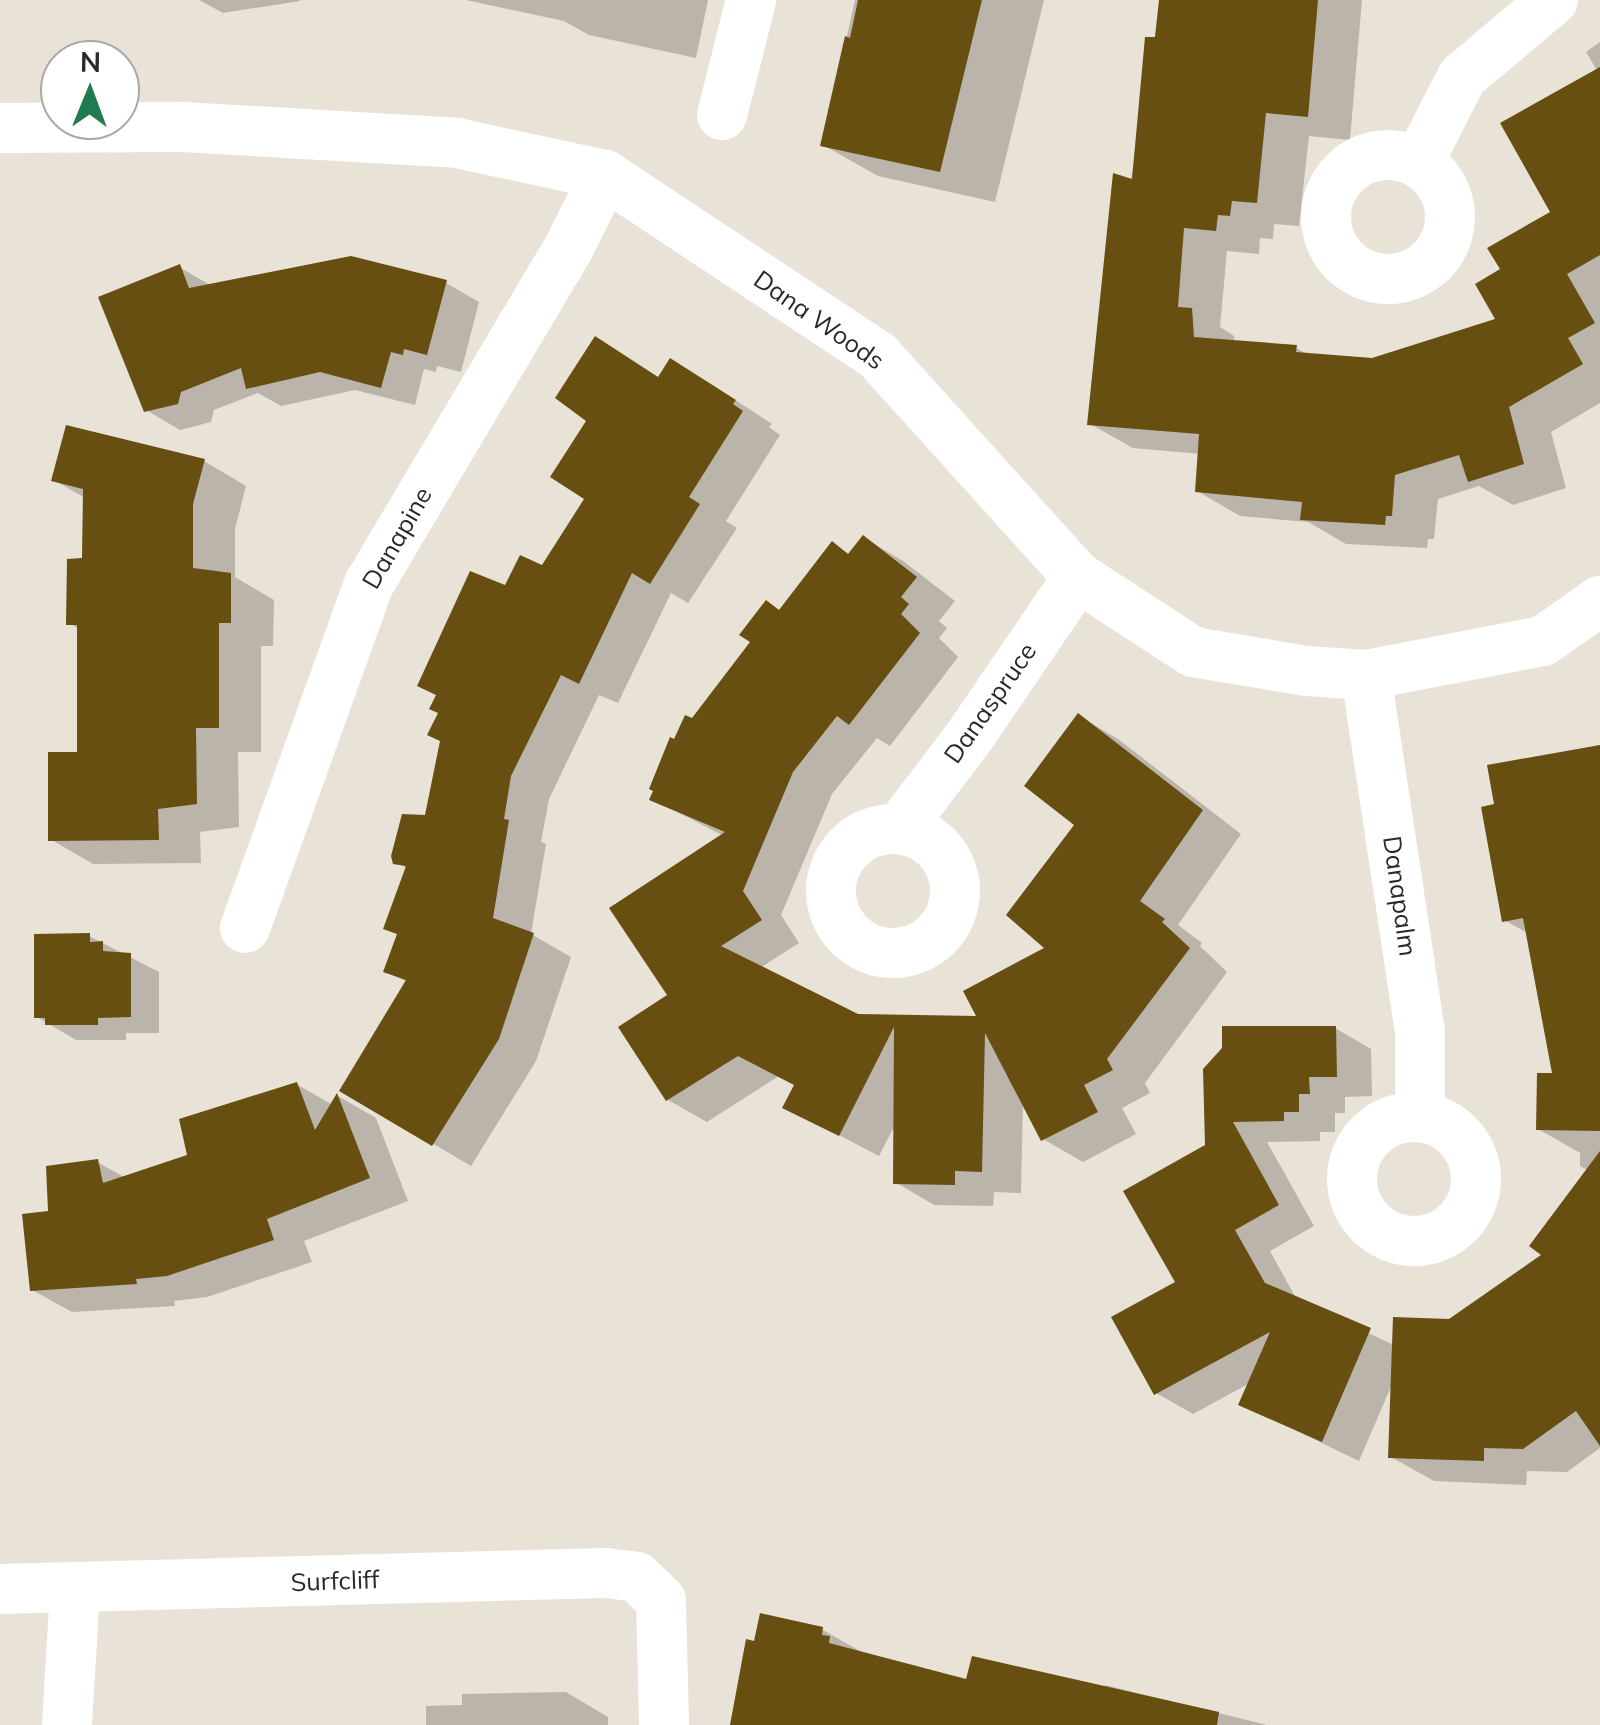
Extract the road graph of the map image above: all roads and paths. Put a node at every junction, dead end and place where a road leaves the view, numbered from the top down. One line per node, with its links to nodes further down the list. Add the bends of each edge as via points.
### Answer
1 (751, 0): 3 (street)
2 (1538, 5): 5 (street, via 1462,77)
3 (722, 114)
4 (0, 128): 6 (street, Dana Woods, via 182,128 457,144)
5 (1418, 162)
6 (605, 175): 7 (street, Dana Woods, via 878,356); 11 (street, Danapine, via 369,584)
7 (1078, 577): 9 (street, Dana Woods, via 1193,652); 10 (street, Danaspruce)
8 (1600, 601): 9 (street, Dana Woods, via 1542,641)
9 (1366, 675): 12 (street, Danapalm, via 1420,1030)
10 (900, 829)
11 (245, 928)
12 (1420, 1117)
13 (0, 1589): 14 (street, Surfcliff)
14 (75, 1589): 15 (street); 16 (street, Surfcliff, via 637,1577 661,1600)
15 (68, 1721)
16 (664, 1725)

